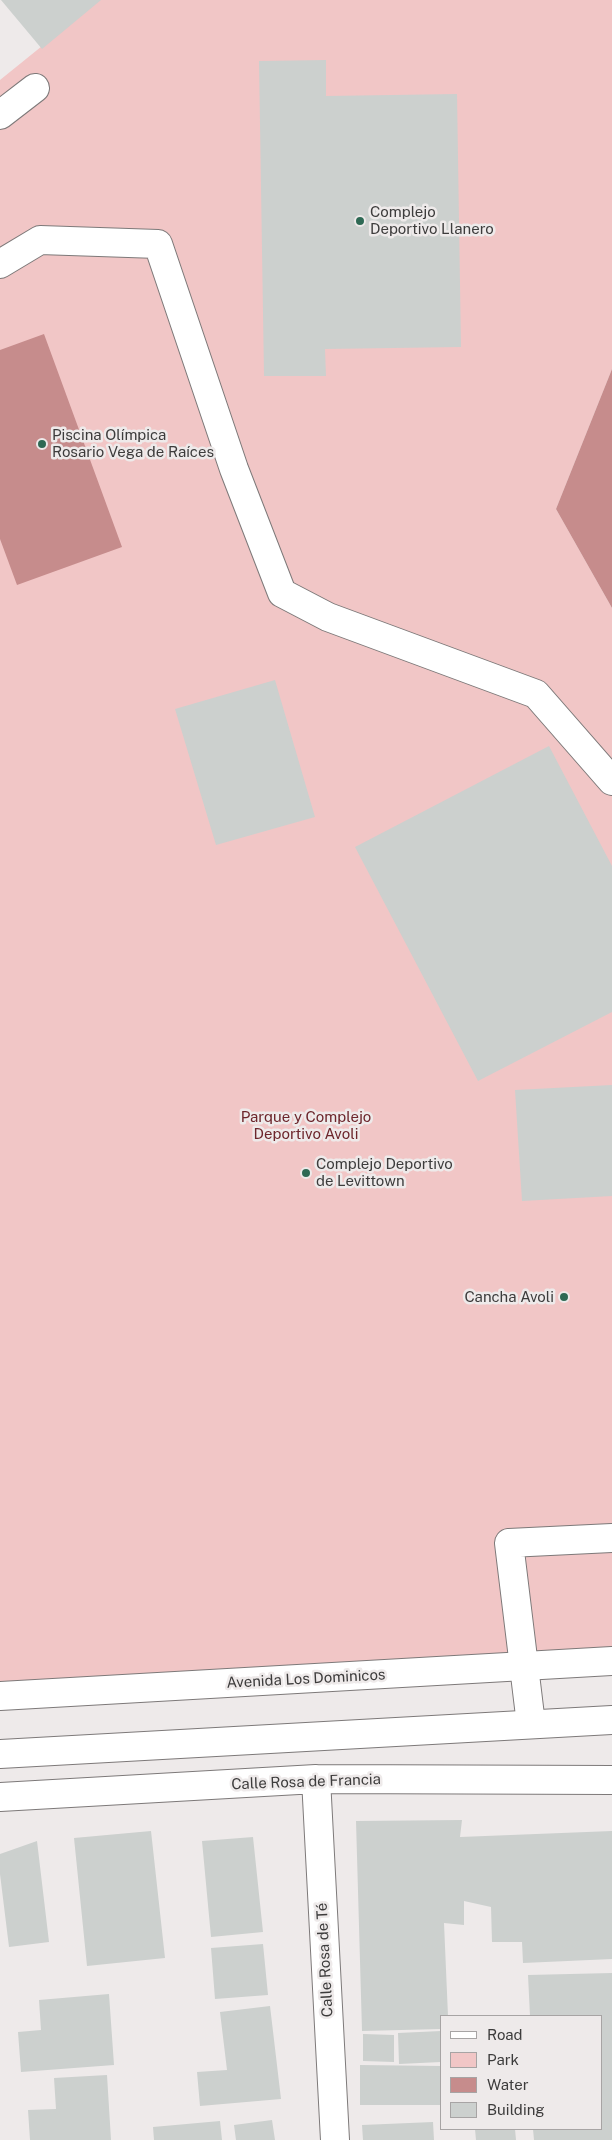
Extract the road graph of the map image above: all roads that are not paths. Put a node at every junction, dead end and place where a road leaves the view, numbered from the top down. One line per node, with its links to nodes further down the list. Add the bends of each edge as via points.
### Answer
1 (35, 88): 2 (street)
2 (0, 116)
3 (0, 264): 4 (street, via 40,240 158,244 234,469 282,592 328,617 536,694)
4 (612, 781)
5 (612, 1538): 7 (street, via 509,1543)
6 (612, 1661): 7 (street, Avenida Los Dominicos)
7 (523, 1666): 8 (street, Avenida Los Dominicos); 10 (street)
8 (0, 1696)
9 (612, 1720): 10 (street)
10 (531, 1724): 11 (street)
11 (0, 1754)
12 (316, 1779): 13 (street, Calle Rosa de Francia); 14 (street, Calle Rosa de Francia); 15 (street, Calle Rosa de Té)
13 (612, 1780)
14 (0, 1797)
15 (335, 2140)

